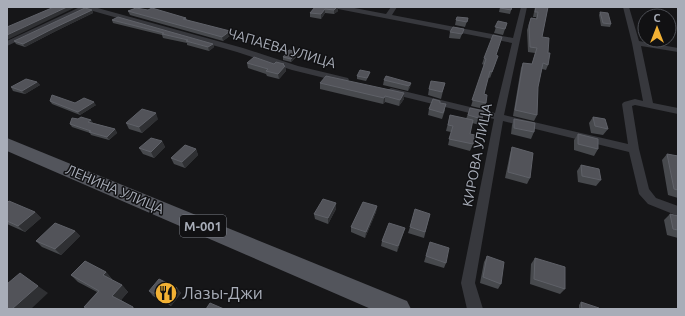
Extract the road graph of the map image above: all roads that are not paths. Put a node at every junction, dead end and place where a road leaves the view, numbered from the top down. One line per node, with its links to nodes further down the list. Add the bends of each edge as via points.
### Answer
1 (86, 7): 9 (street); 11 (street, ЧАПАЕВА УЛИЦА)
2 (338, 7): 6 (street)
3 (394, 7): 6 (street)
4 (524, 7): 7 (street, КИРОВА УЛИЦА)
5 (626, 7): 8 (street)
6 (388, 17): 7 (street)
7 (515, 41): 15 (street, КИРОВА УЛИЦА)
8 (636, 43): 10 (street); 13 (street)
9 (7, 44)
10 (678, 50)
11 (355, 83)
12 (386, 90): 15 (street)
13 (649, 105): 14 (street); 17 (street, via 634,102 627,104)
14 (678, 111)
15 (499, 117): 17 (street); 20 (street, КИРОВА УЛИЦА, via 468,283)
16 (7, 144): 19 (main road, ЛЕНИНА УЛИЦА / М-001)
17 (634, 148): 18 (street, via 643,191 652,201)
18 (678, 211)
19 (399, 309)
20 (474, 309)

